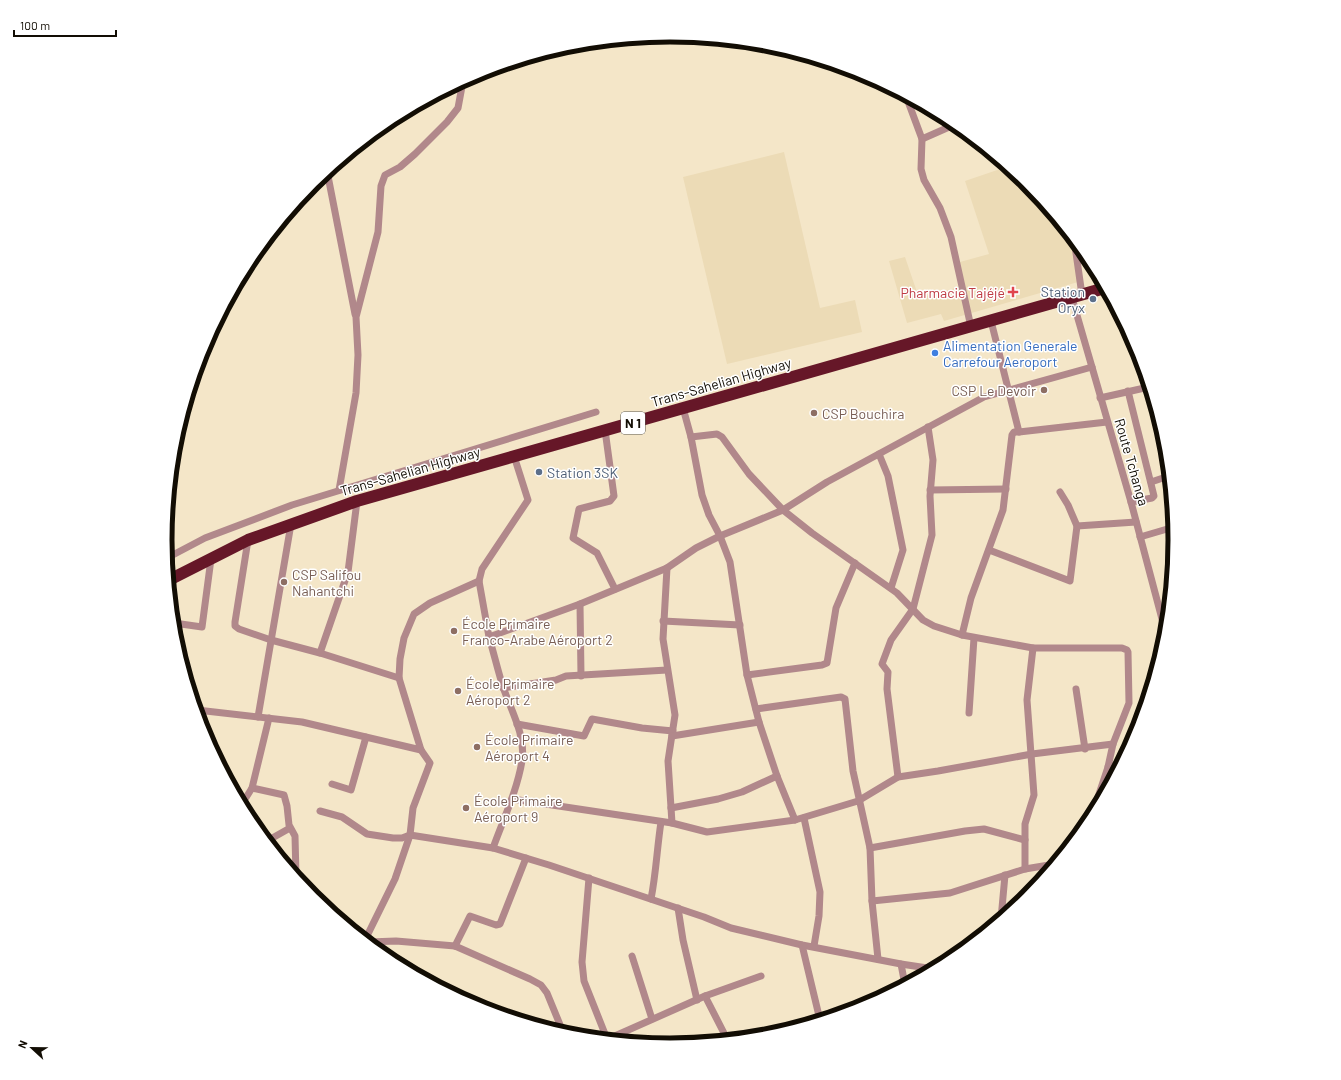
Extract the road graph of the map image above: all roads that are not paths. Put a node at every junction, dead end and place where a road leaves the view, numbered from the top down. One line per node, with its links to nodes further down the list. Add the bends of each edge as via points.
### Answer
1 (462, 88): 9 (street, via 458,108 447,122 415,154 386,175 381,186 378,232)
2 (908, 103): 4 (street)
3 (949, 127): 4 (street)
4 (922, 139): 11 (street, via 921,169 951,237)
5 (329, 178): 9 (street)
6 (1075, 249): 8 (street, Route Tchanga)
7 (1101, 289): 8 (highway, Trans-Sahelian Highway / N 1)
8 (1077, 296): 10 (highway, Trans-Sahelian Highway / N 1); 12 (street, Route Tchanga)
9 (356, 317): 29 (street, via 356,393)
10 (991, 321): 11 (highway, Trans-Sahelian Highway / N 1); 14 (street)
11 (971, 327): 17 (highway, Trans-Sahelian Highway / N 1)
12 (1092, 367): 14 (street); 16 (street, Route Tchanga)
13 (1145, 388): 15 (street)
14 (1010, 389): 20 (street, via 984,397); 22 (street)
15 (1128, 391): 16 (street); 27 (street)
16 (1100, 398): 19 (street, Route Tchanga)
17 (683, 408): 21 (highway, Trans-Sahelian Highway / N 1); 23 (street)
18 (596, 412): 29 (street)
19 (1107, 422): 22 (street); 33 (street, Route Tchanga)
20 (928, 427): 24 (street); 30 (street, via 933,460)
21 (605, 430): 25 (highway, Trans-Sahelian Highway / N 1); 50 (street, via 613,499 579,509 573,538 597,553)
22 (1019, 432): 28 (street, via 1012,435)
23 (691, 438): 34 (street, via 717,434 722,436 749,474); 39 (street, via 702,495 708,515)
24 (880, 454): 34 (street, via 827,482); 49 (street, via 888,476 903,550)
25 (514, 456): 32 (highway, Trans-Sahelian Highway / N 1); 48 (street, via 528,500 482,569)
26 (1164, 478): 27 (street)
27 (1151, 482): 33 (street, via 1154,497)
28 (1006, 489): 30 (street); 42 (street)
29 (339, 490): 43 (street, via 205,538)
30 (930, 490): 52 (street, via 932,535)
31 (1060, 492): 37 (street)
32 (357, 501): 36 (highway, Trans-Sahelian Highway / N 1); 62 (street, via 348,572)
33 (1131, 502): 35 (street, Route Tchanga)
34 (783, 510): 39 (street); 45 (street)
35 (1136, 522): 37 (street); 40 (street, Route Tchanga)
36 (291, 524): 41 (highway, Trans-Sahelian Highway / N 1); 60 (street)
37 (1077, 526): 42 (street, via 1070,581)
38 (1168, 529): 40 (street)
39 (720, 536): 46 (street, via 696,548); 56 (street, via 730,562)
40 (1140, 537): 53 (street, Route Tchanga)
41 (248, 540): 44 (highway, Trans-Sahelian Highway / N 1); 60 (street, via 236,626 243,631)
42 (989, 550): 57 (street, via 971,598)
43 (173, 555)
44 (211, 559): 47 (highway, Trans-Sahelian Highway / N 1); 55 (street, via 202,627)
45 (855, 563): 49 (street); 64 (street, via 836,608 827,663 822,666)
46 (667, 568): 50 (street); 54 (street)
47 (174, 578)
48 (479, 581): 58 (street); 66 (street, via 430,603 414,614 404,638)
49 (891, 588): 52 (street)
50 (615, 589): 51 (street)
51 (580, 604): 58 (street); 65 (street)
52 (913, 609): 57 (street, via 928,624); 85 (street, via 891,640 882,664 888,672 887,689)
53 (1162, 619)
54 (663, 621): 56 (street); 63 (street, via 663,648)
55 (180, 624)
56 (740, 624): 64 (street)
57 (962, 635): 59 (street)
58 (489, 637): 67 (street)
59 (974, 638): 61 (street); 71 (street)
60 (271, 640): 62 (street); 72 (street)
61 (1033, 648): 78 (street, via 1127,650 1130,696); 81 (street, via 1027,700)
62 (320, 653): 66 (street)
63 (667, 670): 65 (street); 76 (street, via 674,702)
64 (747, 675): 69 (street)
65 (581, 676): 67 (street, via 566,676 556,680)
66 (399, 678): 80 (street)
67 (504, 688): 75 (street)
68 (1076, 690): 79 (street)
69 (756, 709): 74 (street); 91 (street, via 844,698)
70 (203, 711): 72 (street)
71 (969, 713)
72 (258, 717): 73 (street)
73 (269, 718): 77 (street, via 302,722); 87 (street)
74 (759, 722): 76 (street); 84 (street)
75 (517, 724): 76 (street, via 584,736 592,719); 90 (street, via 522,761)
76 (672, 733): 92 (street, via 668,777)
77 (366, 737): 80 (street); 86 (street, via 351,790)
78 (1113, 744): 79 (street); 83 (street)
79 (1085, 748): 81 (street)
80 (421, 750): 99 (street, via 430,763 413,808)
81 (1032, 754): 85 (street, via 938,772); 101 (street, via 1034,795 1026,818)
82 (1114, 765): 83 (street)
83 (1108, 767): 88 (street)
84 (777, 776): 92 (street, via 736,794); 95 (street)
85 (898, 776): 91 (street)
86 (332, 784)
87 (252, 788): 89 (street); 98 (street, via 282,794 287,806)
88 (1099, 794)
89 (245, 799)
90 (512, 799): 96 (street); 102 (street)
91 (858, 801): 94 (street); 103 (street)
92 (671, 808): 97 (street)
93 (320, 811): 99 (street, via 342,817 367,834 397,838)
94 (804, 818): 95 (street); 118 (street, via 820,892)
95 (795, 820): 97 (street, via 707,832)
96 (661, 822): 97 (street); 110 (street)
97 (672, 823)
98 (290, 828): 100 (street); 106 (street, via 295,836)
99 (410, 835): 102 (street); 114 (street, via 395,879)
100 (272, 838)
101 (1025, 840): 103 (street, via 984,829 965,830); 107 (street)
102 (493, 848): 104 (street)
103 (870, 848): 111 (street)
104 (526, 858): 109 (street); 117 (street, via 500,924 470,916)
105 (1047, 865): 107 (street)
106 (296, 868)
107 (1025, 869): 108 (street)
108 (1005, 875): 111 (street, via 950,893); 113 (street)
109 (589, 878): 110 (street); 130 (street, via 582,962 584,981)
110 (651, 900): 112 (street)
111 (872, 901): 120 (street)
112 (678, 908): 116 (street, via 731,928); 126 (street, via 682,940)
113 (1002, 912)
114 (367, 935)
115 (377, 942): 117 (street)
116 (802, 945): 118 (street); 127 (street)
117 (455, 946): 129 (street, via 541,985 548,993)
118 (814, 946): 120 (street)
119 (632, 956): 128 (street)
120 (878, 959): 121 (street)
121 (901, 964): 122 (street); 124 (street)
122 (925, 968)
123 (761, 976): 125 (street)
124 (904, 980)
125 (705, 996): 126 (street); 132 (street)
126 (697, 1000): 128 (street)
127 (819, 1015)
128 (652, 1019): 131 (street)
129 (560, 1025)
130 (605, 1034)
131 (616, 1035)
132 (726, 1035)

